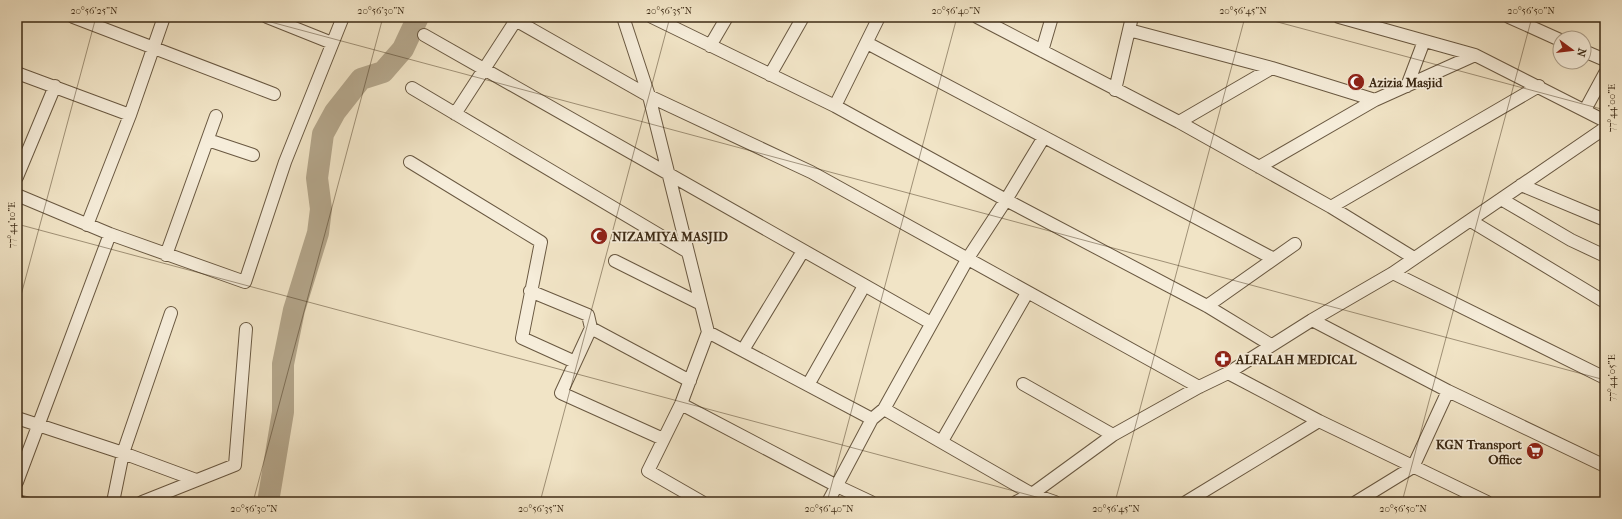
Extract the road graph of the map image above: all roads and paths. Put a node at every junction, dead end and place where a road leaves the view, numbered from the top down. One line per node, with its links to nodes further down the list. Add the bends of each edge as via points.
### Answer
1 (73, 17): 23 (street)
2 (164, 17): 23 (street)
3 (267, 17): 20 (street)
4 (343, 17): 20 (street)
5 (623, 17): 39 (street)
6 (652, 17): 22 (street)
7 (727, 17): 22 (street)
8 (802, 17): 32 (street)
9 (879, 17): 21 (street)
10 (977, 17): 24 (street)
11 (1052, 17): 24 (street)
12 (1132, 17): 16 (street)
13 (1509, 17): 18 (street)
14 (513, 18): 29 (street); 39 (street)
15 (1343, 18): 19 (street)
16 (1129, 30): 28 (street); 37 (street)
17 (424, 35): 29 (street)
18 (1552, 36)
19 (1424, 41): 25 (street); 34 (street)
20 (332, 43): 68 (street, via 285,162 245,282)
21 (867, 43): 41 (street); 49 (street)
22 (710, 46): 32 (street)
23 (152, 48): 38 (street); 44 (street)
24 (1042, 51): 37 (street)
25 (1475, 54): 34 (street); 35 (street)
26 (1592, 54): 27 (street)
27 (1605, 60)
28 (1272, 68): 40 (street); 47 (street)
29 (484, 69): 43 (street); 54 (street)
30 (17, 73): 33 (street)
31 (1605, 74): 42 (street)
32 (770, 75): 41 (street)
33 (55, 86): 44 (street); 55 (street)
34 (1407, 86): 40 (street)
35 (1539, 86): 42 (street); 60 (street)
36 (412, 88): 43 (street)
37 (1115, 90): 47 (street)
38 (274, 94)
39 (649, 96): 54 (street); 70 (street, via 811,172)
40 (1375, 100): 53 (street)
41 (835, 106): 59 (street)
42 (1586, 110): 46 (street)
43 (455, 114): 67 (street)
44 (130, 115): 63 (street)
45 (216, 116): 50 (street)
46 (1605, 121)
47 (1179, 122): 53 (street)
48 (1605, 128): 56 (street)
49 (1044, 137): 59 (street); 72 (street)
50 (208, 140): 51 (street); 68 (street)
51 (253, 155)
52 (410, 162): 76 (street, via 541,242)
53 (1259, 167): 60 (street)
54 (670, 175): 66 (street); 67 (street)
55 (17, 177)
56 (1521, 185): 58 (street); 61 (street)
57 (17, 195): 63 (street)
58 (1501, 198): 62 (street); 69 (street, via 1571,240)
59 (1006, 200): 70 (street); 80 (street)
60 (1331, 207): 71 (street)
61 (1605, 220)
62 (1471, 221): 71 (street); 78 (street)
63 (87, 225): 64 (street)
64 (110, 234): 68 (street); 102 (street)
65 (1295, 244): 72 (street)
66 (803, 251): 75 (street); 88 (street)
67 (688, 252): 79 (street)
68 (166, 255)
69 (1605, 256)
70 (968, 258): 77 (street); 83 (street)
71 (1414, 258): 74 (street)
72 (1274, 259): 80 (street)
73 (615, 261): 79 (street)
74 (1393, 273): 82 (street); 91 (street)
75 (864, 286): 83 (street); 94 (street)
76 (530, 291): 84 (street, via 588,315); 89 (street, via 522,338)
77 (1027, 293): 95 (street); 105 (street)
78 (1605, 302)
79 (701, 304): 86 (street)
80 (1207, 306): 87 (street)
81 (171, 313): 106 (street)
82 (1312, 320): 87 (street); 96 (street)
83 (931, 323): 98 (street)
84 (591, 328): 89 (street); 92 (street)
85 (246, 329): 109 (street, via 235,465)
86 (708, 332): 88 (street); 92 (street)
87 (1271, 345): 90 (street)
88 (743, 350): 94 (street)
89 (575, 362): 104 (street, via 561,393)
90 (1228, 373): 95 (street); 101 (street)
91 (1605, 378)
92 (690, 381): 97 (street)
93 (1023, 384): 103 (street)
94 (808, 385): 100 (street)
95 (1199, 387): 103 (street)
96 (1448, 391): 107 (street); 108 (street)
97 (681, 404): 104 (street); 111 (street)
98 (884, 408): 100 (street); 105 (street)
99 (17, 418): 102 (street)
100 (872, 419): 111 (street)
101 (1319, 421): 108 (street); 122 (street)
102 (39, 425): 106 (street); 110 (street)
103 (1113, 435): 112 (street)
104 (663, 439): 117 (street, via 648,471)
105 (942, 440): 112 (street)
106 (123, 453): 109 (street); 115 (street)
107 (1605, 466)
108 (1412, 467): 123 (street); 124 (street)
109 (196, 480): 116 (street)
110 (17, 482)
111 (837, 486): 118 (street); 119 (street)
112 (1032, 494): 120 (street); 121 (street)
113 (17, 501): 114 (street)
114 (20, 502)
115 (113, 502)
116 (142, 502)
117 (702, 502)
118 (828, 502)
119 (871, 502)
120 (1016, 502)
121 (1056, 502)
122 (1186, 502)
123 (1356, 502)
124 (1487, 502)

